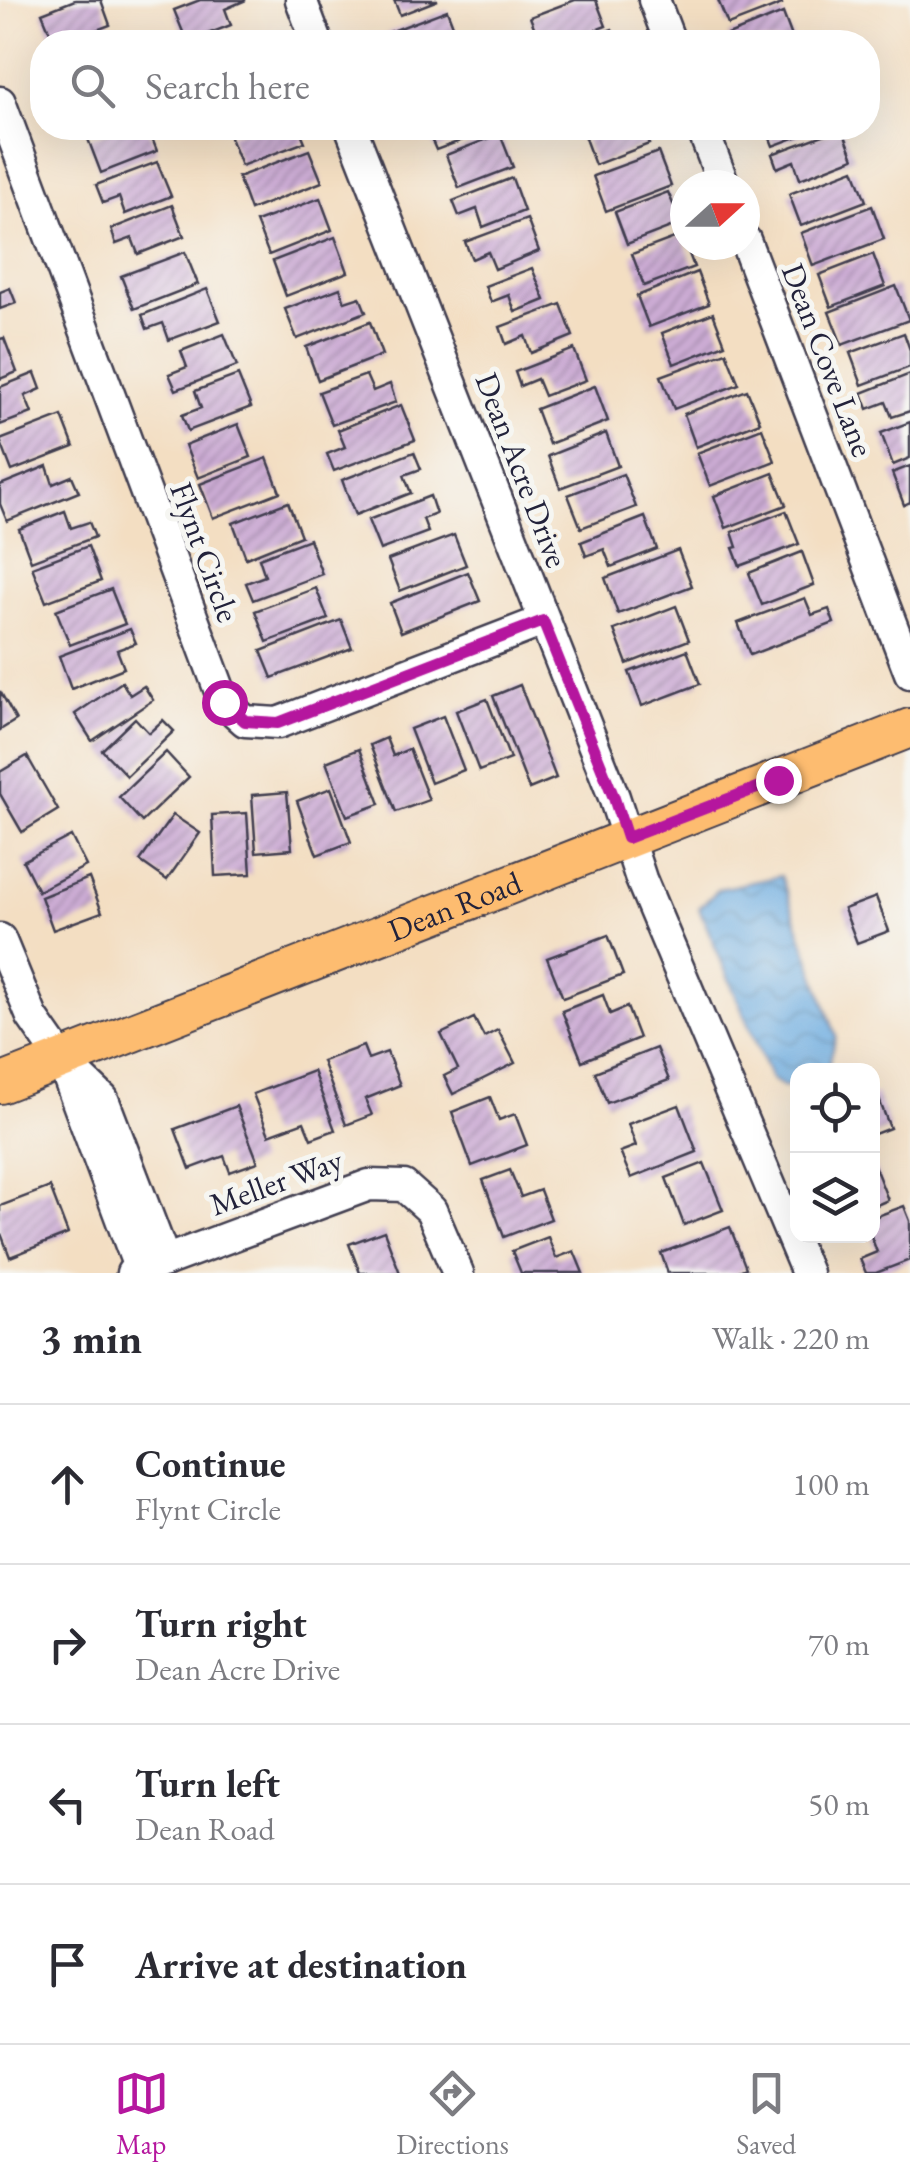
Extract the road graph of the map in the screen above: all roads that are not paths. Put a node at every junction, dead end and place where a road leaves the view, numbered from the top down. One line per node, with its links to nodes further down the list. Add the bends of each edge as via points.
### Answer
1 (301, 0): 3 (street)
2 (654, 0): 4 (street)
3 (313, 30)
4 (665, 30)
5 (0, 102): 10 (street, Flynt Circle, via 224,702 245,721 278,723)
6 (356, 140): 10 (street, Dean Acre Drive)
7 (707, 140): 8 (street)
8 (718, 170)
9 (753, 260): 11 (street, Dean Cove Lane)
10 (543, 621): 13 (street, Dean Acre Drive)
11 (910, 673)
12 (910, 728): 13 (main road, Dean Road)
13 (627, 838): 15 (main road, Dean Road); 19 (street, Dean Acre Drive)
14 (0, 939): 15 (street, via 32,1017)
15 (62, 1060): 16 (main road, Dean Road); 17 (street, via 103,1099)
16 (0, 1084)
17 (146, 1268): 18 (street, Meller Way, via 369,1185 404,1186 431,1210)
18 (458, 1273)
19 (807, 1273)

